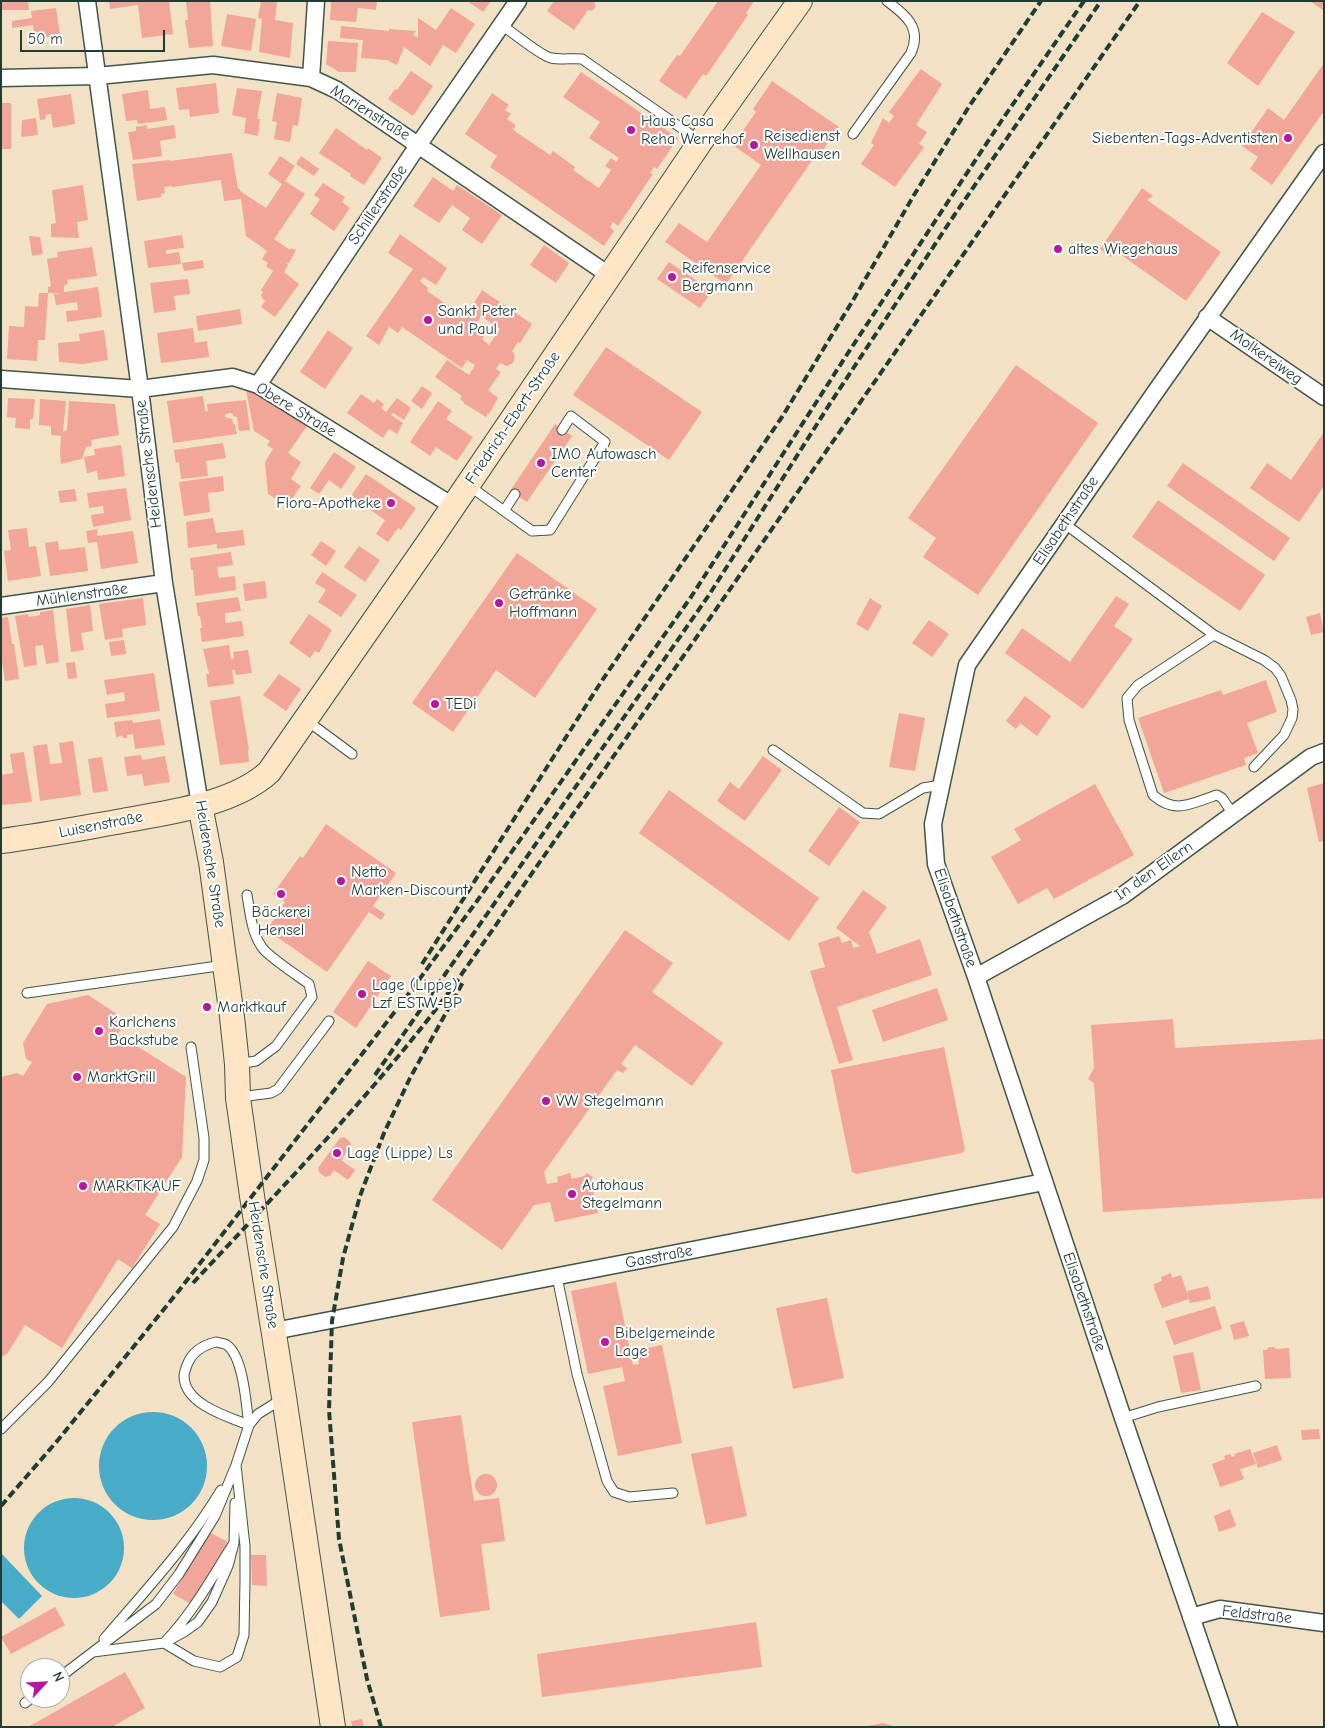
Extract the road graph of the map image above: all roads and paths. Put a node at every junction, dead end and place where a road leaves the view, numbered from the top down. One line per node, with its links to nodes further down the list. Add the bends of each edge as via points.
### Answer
1 (87, 1): 7 (street, Heidensche Straße)
2 (316, 1): 9 (street)
3 (518, 1): 6 (street, Schillerstraße)
4 (800, 1): 11 (main road, Friedrich-Ebert-Straße)
5 (887, 1): 10 (lane, via 910,22 914,45)
6 (501, 25): 11 (lane, via 548,57 582,59); 12 (street, Schillerstraße)
7 (97, 76): 8 (street, Marienstraße); 9 (street, Marienstraße, via 213,65); 18 (street, Heidensche Straße)
8 (1, 78)
9 (311, 78): 12 (street, Marienstraße, via 338,90)
10 (853, 134)
11 (700, 142): 14 (main road, Friedrich-Ebert-Straße)
12 (419, 144): 14 (street, Marienstraße); 17 (street, Schillerstraße)
13 (1324, 152): 15 (street, Elisabethstraße)
14 (609, 275): 21 (main road, Friedrich-Ebert-Straße)
15 (1207, 317): 19 (street, Molkereiweg); 25 (street, Elisabethstraße)
16 (1, 379): 18 (street, Obere Straße)
17 (258, 385): 18 (street, Obere Straße, via 233,377); 23 (street, Obere Straße)
18 (140, 389): 26 (street, Heidensche Straße)
19 (1324, 397)
20 (562, 430): 24 (lane, via 571,416 605,442 550,530 532,531)
21 (468, 485): 23 (main road, Friedrich-Ebert-Straße); 24 (lane)
22 (515, 494): 24 (lane)
23 (453, 506): 29 (main road, Friedrich-Ebert-Straße)
24 (504, 511)
25 (1065, 524): 28 (lane); 34 (street, Elisabethstraße, via 967,665)
26 (164, 583): 27 (street, Mühlenstraße); 35 (street, Heidensche Straße)
27 (1, 606)
28 (1214, 635): 33 (lane, via 1269,663 1281,676 1291,700 1293,709 1289,727); 36 (lane, via 1138,684 1127,698 1128,720 1153,795 1177,807 1216,795)
29 (306, 720): 32 (lane); 35 (main road, Friedrich-Ebert-Straße, via 276,765 263,778 239,792)
30 (773, 750): 34 (lane, via 863,813 879,814 924,788)
31 (1324, 752): 36 (street, In den Ellern, via 1311,757)
32 (352, 754)
33 (1254, 767)
34 (941, 785): 40 (street, Elisabethstraße, via 933,824 936,864)
35 (200, 805): 37 (main road, Luisenstraße); 39 (main road, Heidensche Straße)
36 (1233, 814): 40 (street, In den Ellern, via 1122,896)
37 (1, 841)
38 (247, 895): 44 (lane, via 256,936 265,950 309,984 312,997 276,1046 256,1061)
39 (225, 965): 41 (lane); 44 (main road, Heidensche Straße)
40 (976, 977): 46 (street, Elisabethstraße)
41 (27, 993)
42 (329, 1021): 45 (lane, via 278,1089)
43 (191, 1047): 53 (lane, via 204,1138 204,1160 197,1182 173,1227 48,1382)
44 (237, 1064): 45 (main road, Heidensche Straße)
45 (238, 1098): 48 (main road, Heidensche Straße)
46 (1044, 1182): 47 (street, Gasstraße); 51 (street, Elisabethstraße)
47 (557, 1277): 48 (street, Gasstraße); 55 (lane, via 576,1374 606,1482 614,1492 629,1497)
48 (274, 1331): 50 (main road, Heidensche Straße)
49 (1256, 1386): 51 (lane, via 1158,1407)
50 (284, 1397): 52 (lane); 61 (main road, Heidensche Straße)
51 (1124, 1418): 56 (street, Elisabethstraße)
52 (249, 1424): 52 (lane, via 216,1412 187,1389 184,1376 188,1362 205,1345 216,1342 227,1345 235,1356); 54 (lane)
53 (1, 1429)
54 (236, 1465): 58 (lane, via 234,1543 228,1566 212,1602 198,1622); 58 (lane, via 245,1546 244,1635 237,1657 220,1667 194,1661); 59 (lane, via 212,1505 162,1571); 59 (lane, via 215,1516 162,1597)
55 (673, 1493)
56 (1191, 1617): 57 (street, Feldstraße, via 1220,1609); 62 (street, Elisabethstraße)
57 (1324, 1623)
58 (164, 1642): 59 (lane)
59 (92, 1652): 60 (lane)
60 (70, 1668)
61 (333, 1727)
62 (1229, 1727)

